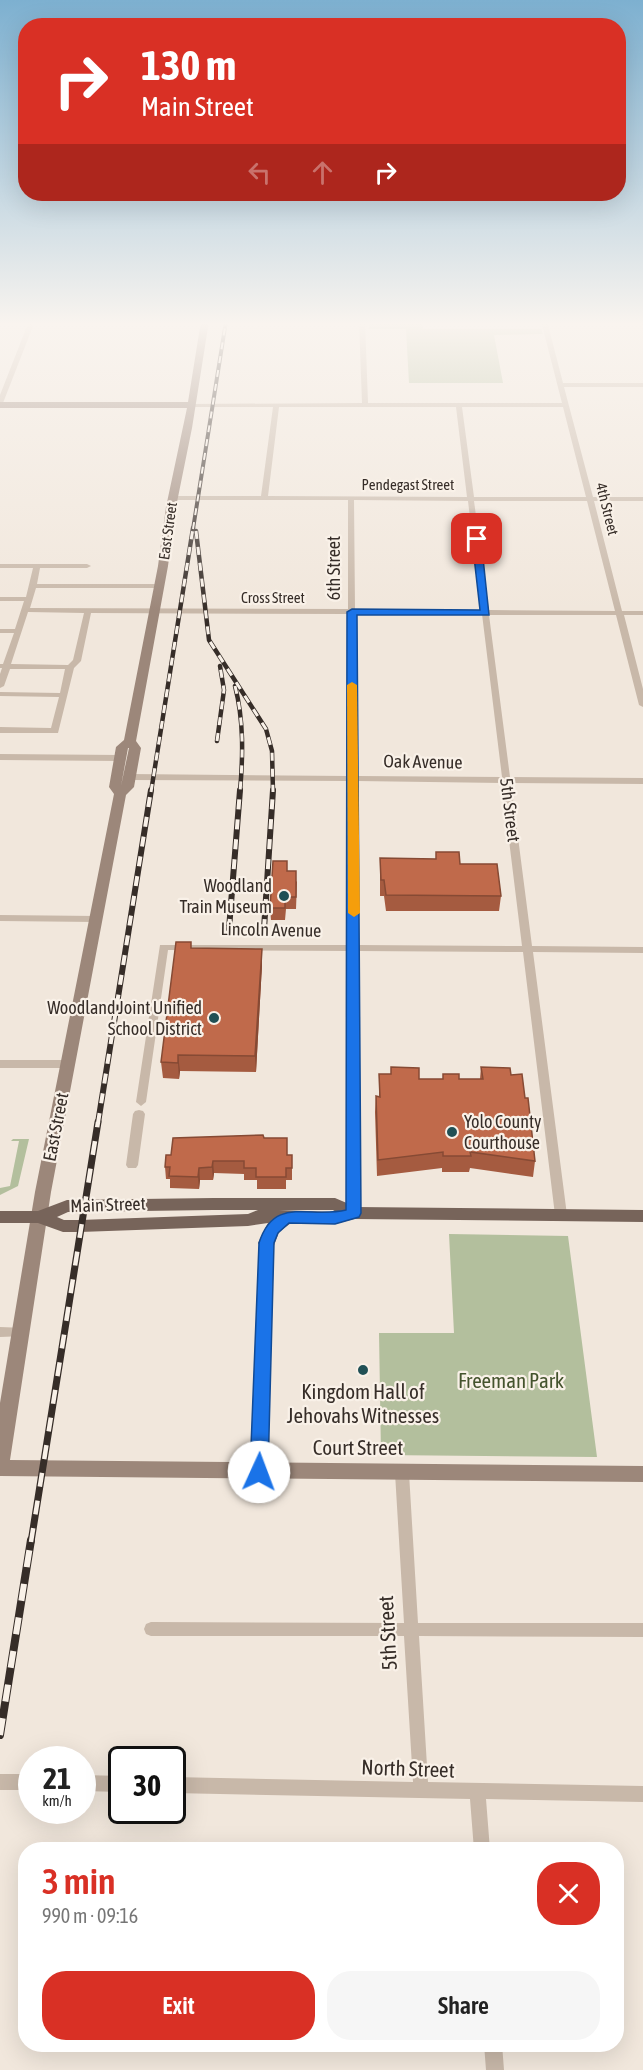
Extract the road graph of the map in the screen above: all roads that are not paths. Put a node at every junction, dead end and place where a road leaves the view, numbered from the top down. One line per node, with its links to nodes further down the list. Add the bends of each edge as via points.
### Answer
1 (189, 418): 5 (main road, East Street)
2 (274, 418): 6 (street)
3 (461, 418): 8 (street, 5th Street)
4 (569, 418): 9 (street, 4th Street)
5 (173, 498): 6 (street, Pendegast Street); 15 (main road, East Street)
6 (264, 498): 7 (street, Pendegast Street)
7 (351, 498): 8 (street, Pendegast Street); 21 (street, 6th Street)
8 (472, 499): 9 (street, Pendegast Street); 22 (street, 5th Street)
9 (591, 499): 10 (street, Pendegast Street); 23 (street, 4th Street)
10 (643, 499)
11 (0, 566): 12 (street)
12 (37, 566): 13 (street); 14 (street)
13 (87, 566)
14 (33, 586): 15 (street); 17 (street)
15 (159, 586): 20 (main road, East Street)
16 (0, 599): 17 (street)
17 (29, 599): 18 (street)
18 (25, 610): 19 (street, Cross Street); 26 (street)
19 (88, 611): 20 (street, Cross Street); 28 (street, via 76,661)
20 (154, 611): 21 (street, Cross Street); 34 (main road, East Street)
21 (352, 612): 22 (street, Cross Street); 38 (street, 6th Street)
22 (486, 613): 23 (street, Cross Street); 39 (street, 5th Street)
23 (620, 613): 24 (street, Cross Street); 32 (street, 4th Street)
24 (643, 613)
25 (0, 631): 26 (street)
26 (18, 631): 27 (street)
27 (4, 666): 28 (street); 29 (street)
28 (70, 667): 31 (street)
29 (0, 686)
30 (0, 694): 31 (street)
31 (63, 695): 33 (street, via 55,731)
32 (643, 705)
33 (0, 730)
34 (130, 741): 36 (main road, East Street, via 122,747); 37 (main road, East Street, via 135,747)
35 (0, 757): 36 (street)
36 (120, 758): 41 (main road, East Street, via 115,787)
37 (130, 777): 38 (street, Oak Avenue); 41 (main road, East Street, via 128,787)
38 (353, 778): 39 (street, Oak Avenue); 44 (street, 6th Street)
39 (506, 780): 40 (street, Oak Avenue); 45 (street, 5th Street)
40 (643, 781)
41 (120, 794): 43 (main road, East Street)
42 (0, 918): 43 (street)
43 (96, 919): 48 (main road, East Street)
44 (354, 949): 45 (street, Lincoln Avenue); 49 (street, Lincoln Avenue, via 163,947); 52 (street, 6th Street)
45 (528, 949): 46 (street, Lincoln Avenue); 53 (street, 5th Street)
46 (643, 950)
47 (0, 1064): 48 (street)
48 (68, 1065): 56 (main road, East Street)
49 (141, 1102)
50 (139, 1114): 51 (street)
51 (132, 1165)
52 (357, 1213): 53 (main road, Main Street); 56 (main road, Main Street, via 335,1204 213,1204 67,1206); 57 (main road, Main Street, via 335,1218)
53 (561, 1215): 54 (main road, Main Street)
54 (643, 1216)
55 (0, 1217): 56 (main road)
56 (39, 1217): 58 (main road, Main Street, via 63,1226); 61 (main road, East Street)
57 (286, 1218): 58 (main road, Main Street, via 260,1216); 59 (main road, via 276,1223)
58 (248, 1220): 59 (main road, via 259,1224)
59 (267, 1243): 64 (street)
60 (0, 1332): 61 (street)
61 (21, 1332): 62 (main road, East Street)
62 (0, 1462)
63 (0, 1468): 64 (main road, Court Street)
64 (259, 1472): 65 (main road, Court Street)
65 (402, 1473): 66 (main road, Court Street); 68 (street, 5th Street)
66 (643, 1474)
67 (151, 1629): 68 (street)
68 (410, 1629): 69 (street); 73 (street, 5th Street)
69 (643, 1630)
70 (0, 1782): 71 (street)
71 (18, 1782)
72 (186, 1785): 73 (street, North Street)
73 (422, 1790): 74 (street, North Street)
74 (478, 1792): 75 (street, North Street); 76 (street)
75 (643, 1794)
76 (481, 1842)
77 (494, 2052): 78 (street)
78 (495, 2070)

